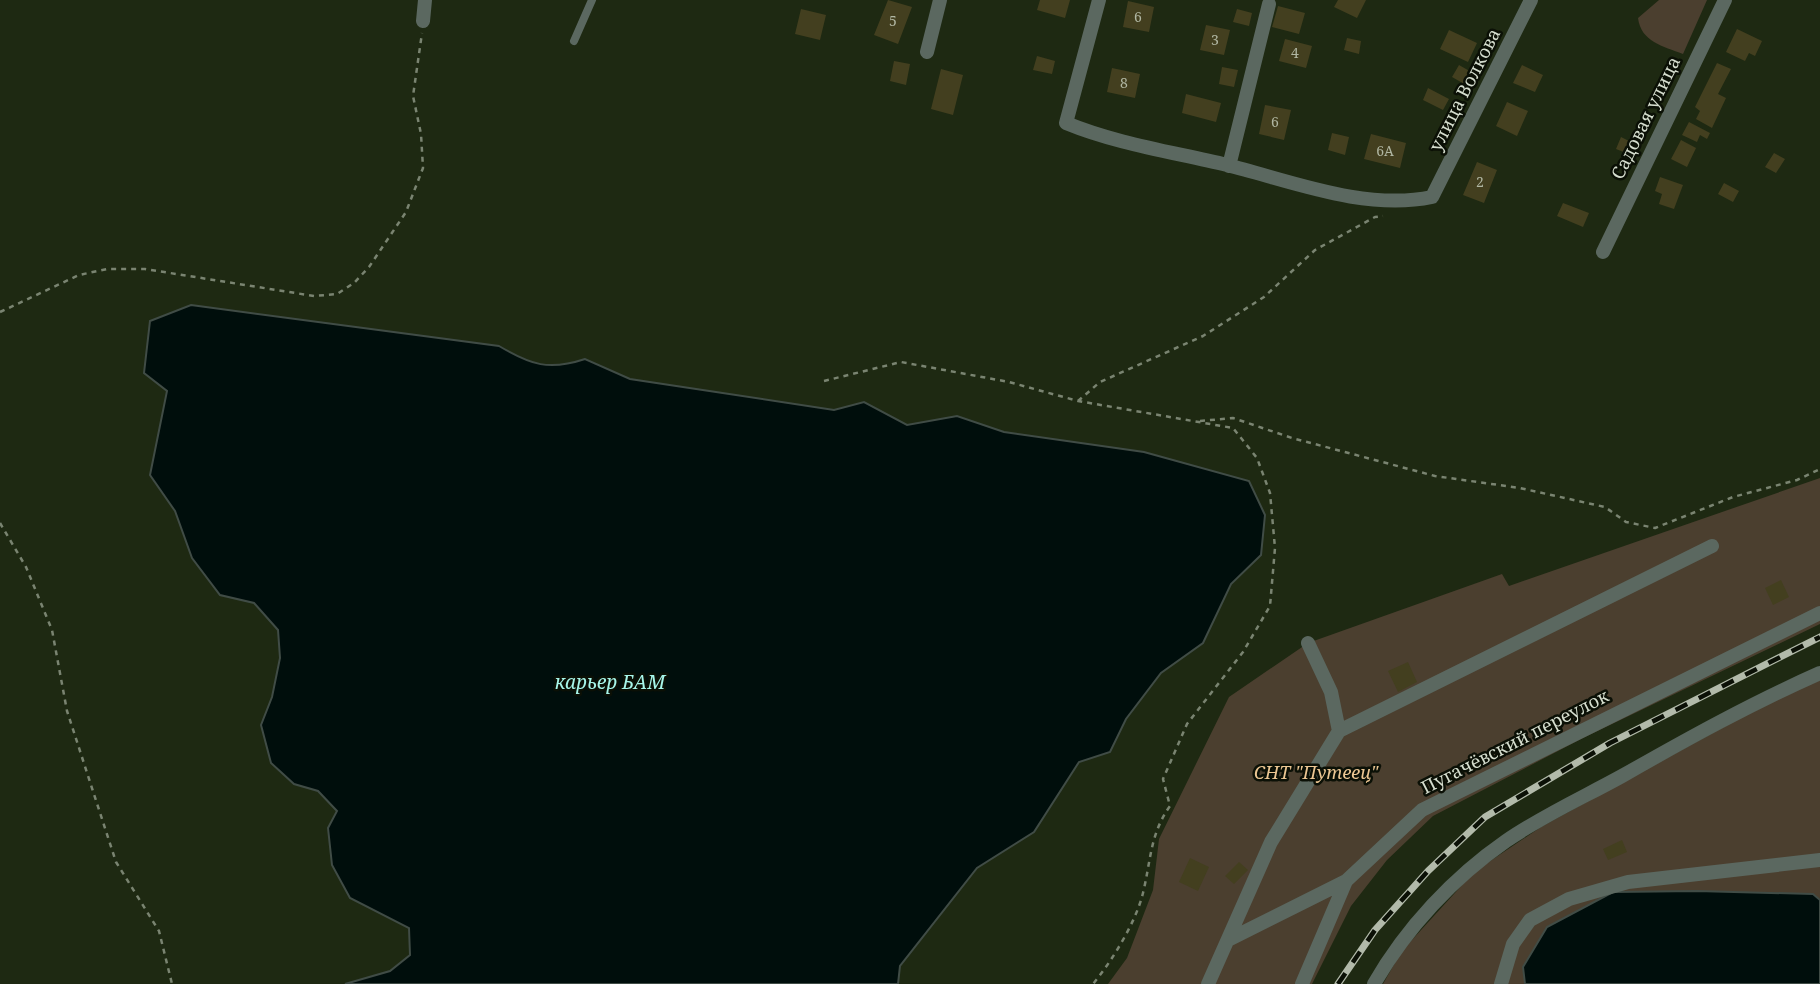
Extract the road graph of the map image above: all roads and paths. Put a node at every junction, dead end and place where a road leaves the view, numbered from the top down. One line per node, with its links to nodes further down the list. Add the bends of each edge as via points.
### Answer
1 (425, 0): 8 (street)
2 (592, 0): 9 (lane)
3 (940, 0): 10 (street)
4 (1100, 0): 11 (street, via 1066,123 1097,136)
5 (1531, 0): 11 (street, улица Волкова, via 1432,197 1366,198)
6 (1725, 0): 13 (street, Садовая улица)
7 (1269, 4): 11 (street)
8 (423, 21): 14 (path, via 413,96 423,168 406,212 354,284 337,295 314,296 145,269 107,269 79,275)
9 (574, 41)
10 (927, 52)
11 (1230, 166)
12 (1386, 215): 16 (path, via 1315,250 1264,297 1203,336 1100,382)
13 (1602, 252)
14 (0, 312)
15 (824, 381): 16 (path, via 901,362 1009,382)
16 (1078, 401): 17 (path)
17 (1196, 421): 18 (path, via 1233,418 1435,476 1605,507 1626,522 1655,528 1732,496 1797,480); 29 (path, via 1233,428 1257,458 1269,493 1275,548 1270,606 1243,652 1187,724 1163,779 1170,806 1156,826 1142,897 1110,964)
18 (1820, 469)
19 (0, 523): 28 (path, via 26,567 52,630 67,711 116,862 159,932)
20 (1712, 546): 24 (street)
21 (1820, 613): 26 (street, Пугачёвский переулок, via 1422,810)
22 (1308, 643): 24 (street, via 1331,692)
23 (1820, 673): 32 (street, via 1702,730 1508,839 1468,869 1421,919)
24 (1339, 732): 27 (street, via 1271,842)
25 (1820, 860): 33 (street, via 1628,882 1569,899 1530,920 1513,944)
26 (1346, 881): 27 (street); 31 (street, Пугачёвский переулок)
27 (1230, 939): 30 (street)
28 (172, 984)
29 (1093, 984)
30 (1208, 984)
31 (1302, 984)
32 (1374, 984)
33 (1501, 984)

